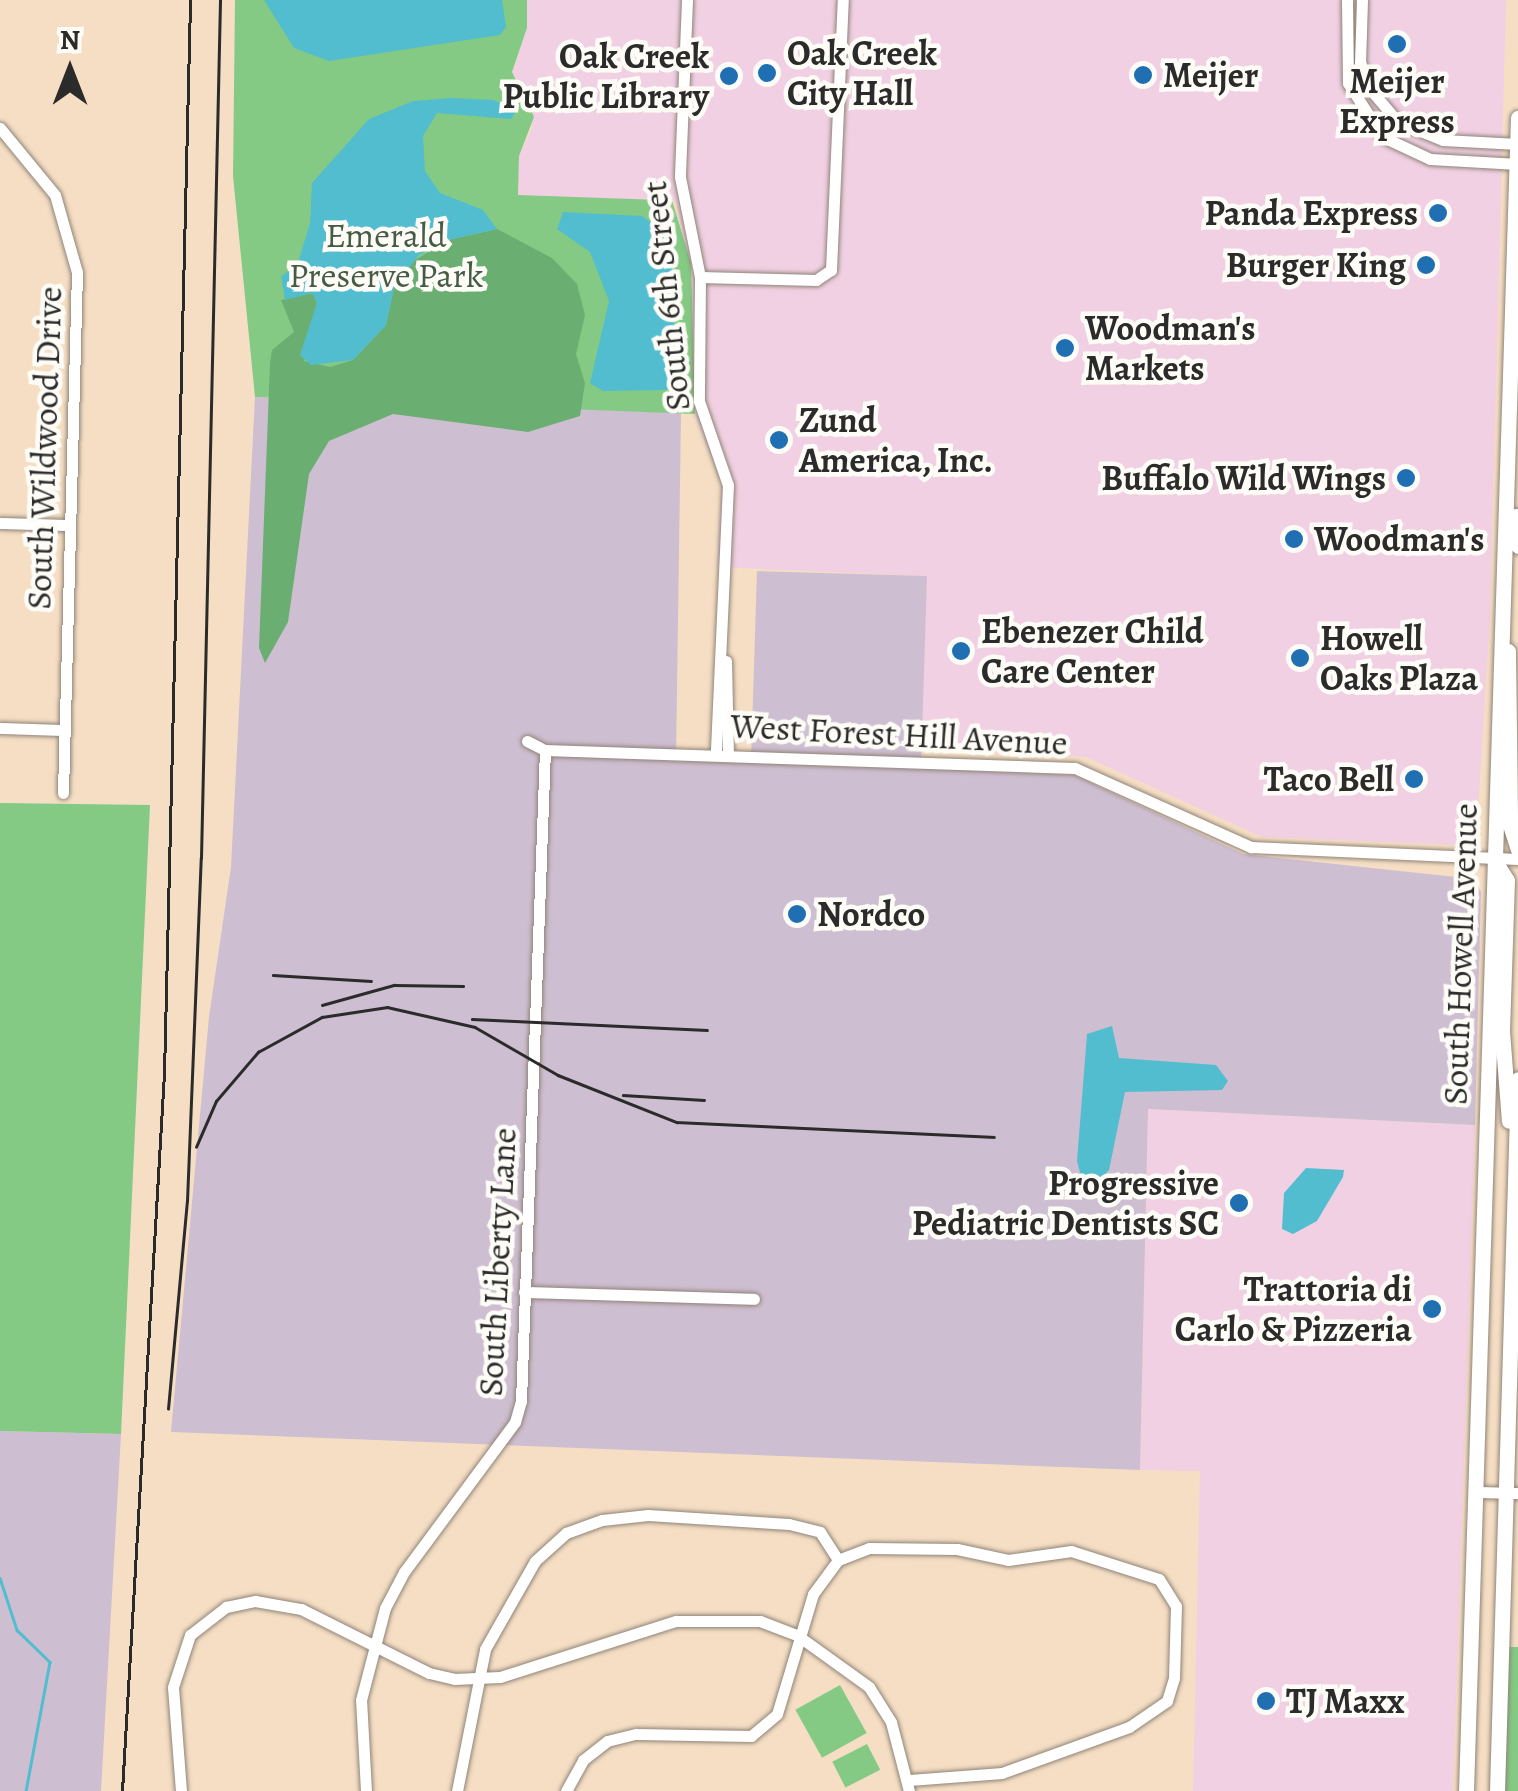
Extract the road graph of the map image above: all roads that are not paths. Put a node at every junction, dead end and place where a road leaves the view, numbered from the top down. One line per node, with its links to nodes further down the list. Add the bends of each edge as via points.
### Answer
1 (687, 0): 9 (street, South 6th Street, via 680,178)
2 (843, 0): 9 (street, via 831,270 816,280)
3 (1346, 0): 8 (street, via 1348,83 1383,137 1430,159)
4 (1362, 0): 7 (street, via 1360,62 1370,89 1398,122 1443,140)
5 (1518, 118): 7 (main road)
6 (0, 128): 11 (street, South Wildwood Drive, via 47,182 72,240 77,296)
7 (1518, 144): 8 (main road)
8 (1517, 164): 12 (main road, South Howell Avenue)
9 (700, 276): 19 (street, South 6th Street, via 699,401 728,486 723,642 730,679)
10 (0, 523): 11 (street)
11 (68, 525): 16 (street, South Wildwood Drive)
12 (1511, 551): 13 (main road); 14 (main road, South Howell Avenue)
13 (1518, 570)
14 (1502, 603): 21 (main road, via 1514,734 1510,831); 22 (main road, South Howell Avenue)
15 (0, 728): 16 (street)
16 (64, 730): 20 (street, South Wildwood Drive)
17 (527, 741): 18 (street, West Forest Hill Avenue)
18 (545, 750): 19 (street, West Forest Hill Avenue); 26 (street, South Liberty Lane)
19 (722, 754): 22 (street, West Forest Hill Avenue, via 1075,768 1251,846)
20 (64, 793)
21 (1518, 850)
22 (1493, 858): 23 (street, West Forest Hill Avenue); 25 (main road, via 1507,890 1502,1031); 28 (main road, South Howell Avenue)
23 (1518, 859)
24 (1518, 1079): 25 (main road, South Howell Avenue)
25 (1515, 1175): 29 (main road, South Howell Avenue)
26 (524, 1292): 27 (street); 32 (street, South Liberty Lane, via 515,1422 404,1572)
27 (754, 1300)
28 (1476, 1492): 29 (street); 39 (main road, South Howell Avenue)
29 (1513, 1493): 40 (main road, South Howell Avenue)
30 (838, 1560): 31 (street); 33 (street, via 820,1532 789,1524 648,1515 602,1520 566,1533 536,1562 504,1608); 34 (street, via 869,1548 957,1550 1008,1560 1092,1553 1160,1579 1176,1606 1167,1701 1129,1727 1002,1773)
31 (797, 1635): 33 (street, via 760,1621 676,1621); 34 (street, via 869,1687 891,1722); 38 (street, via 777,1714 751,1736 722,1741 636,1734 607,1741 583,1760)
32 (372, 1645): 33 (street, via 430,1673); 35 (street, via 288,1604 226,1607 190,1635 173,1688); 36 (street, South Liberty Lane, via 361,1700)
33 (478, 1679): 37 (street)
34 (909, 1786)
35 (181, 1791)
36 (366, 1791)
37 (457, 1791)
38 (566, 1791)
39 (1466, 1791)
40 (1497, 1791)

